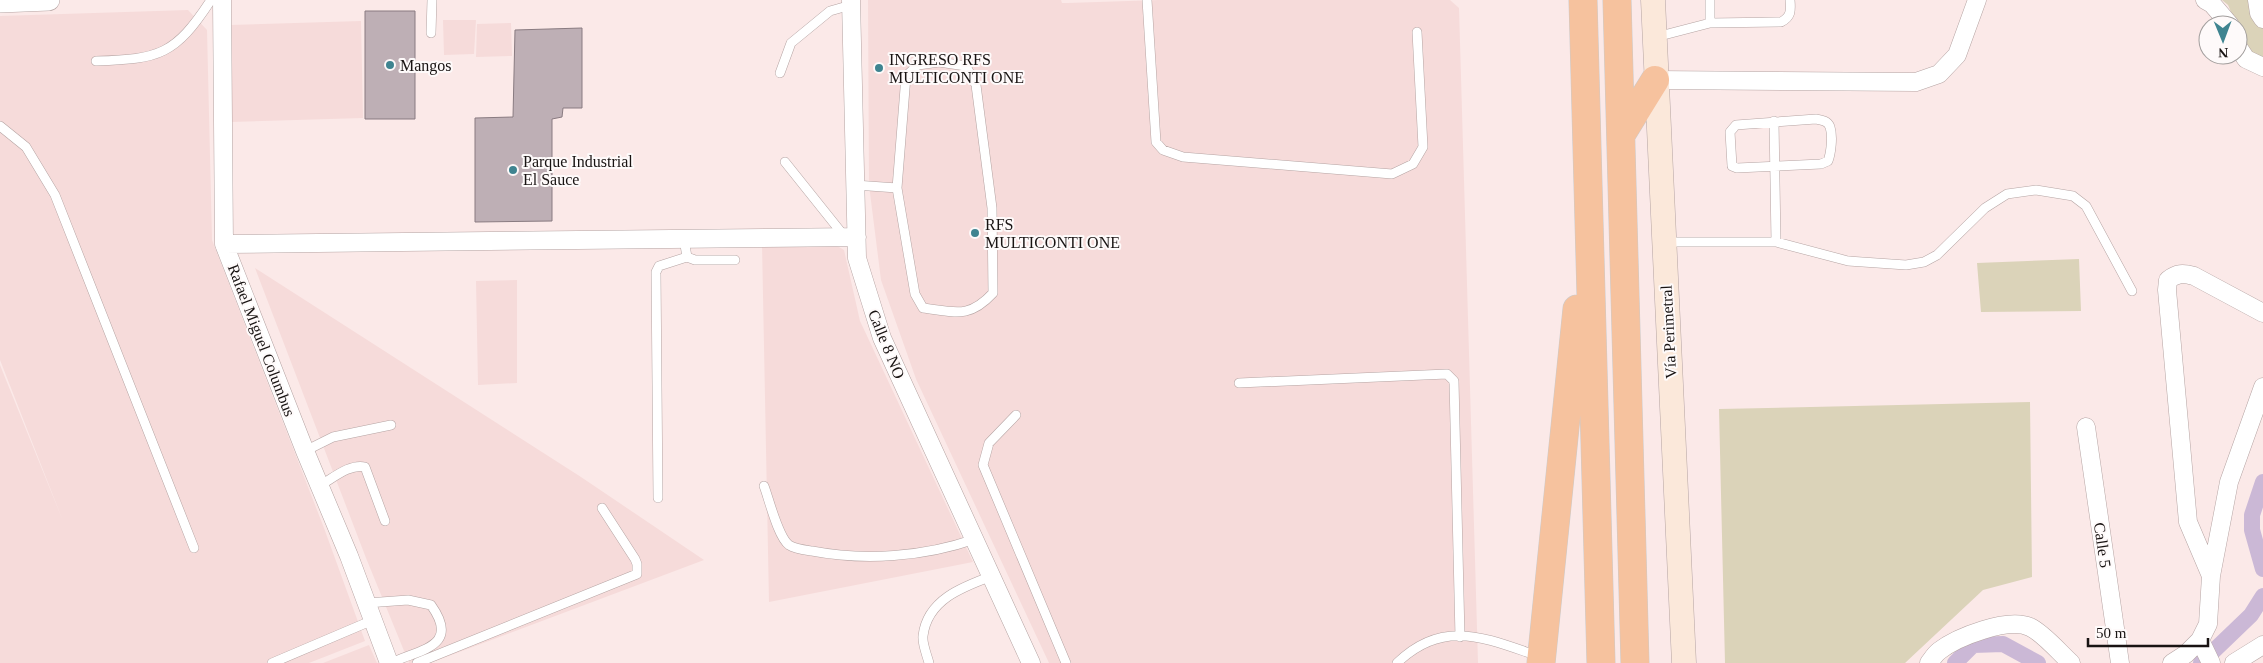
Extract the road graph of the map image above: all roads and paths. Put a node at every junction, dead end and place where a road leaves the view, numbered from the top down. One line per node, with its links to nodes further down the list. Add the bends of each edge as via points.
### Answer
1 (49, 0): 14 (street)
2 (211, 0): 22 (lane, via 184,37 172,47 153,56)
3 (222, 0): 39 (street, Rafael Miguel Columbus)
4 (432, 0): 19 (lane)
5 (1147, 0): 20 (lane, via 1156,142 1163,150 1183,157 1392,174 1414,164 1422,147)
6 (1582, 0): 34 (highway)
7 (1617, 0): 29 (highway)
8 (1653, 0): 21 (main road, Vía Perimetral)
9 (1710, 0): 18 (lane)
10 (1790, 0): 18 (lane, via 1791,12 1788,19 1781,22)
11 (1977, 0): 26 (street, via 1958,55 1939,74 1916,82)
12 (2205, 0): 16 (street)
13 (2257, 0): 17 (street)
14 (0, 2)
15 (851, 2): 25 (lane, via 830,12 791,43); 32 (street, Calle 8 NO)
16 (2221, 15)
17 (2263, 19)
18 (1710, 23): 21 (lane)
19 (431, 32)
20 (1417, 32)
21 (1653, 38): 26 (main road, Vía Perimetral)
22 (96, 60)
23 (2248, 60): 24 (street)
24 (2263, 67)
25 (780, 73)
26 (1655, 80): 29 (highway); 37 (main road, Vía Perimetral)
27 (1774, 121): 31 (lane); 31 (lane, via 1732,128 1730,161 1737,168); 31 (lane, via 1825,121 1830,128 1831,154 1828,161 1821,164)
28 (0, 126): 56 (lane, via 26,147 55,195)
29 (1621, 135): 65 (highway)
30 (785, 162): 35 (lane)
31 (1775, 167): 38 (lane)
32 (855, 185): 33 (lane); 35 (street, Calle 8 NO)
33 (897, 188): 33 (lane, via 915,294 923,308 962,312 980,307 993,293 992,208 976,85 966,66 939,62 918,65 906,76)
34 (1589, 196): 64 (highway); 73 (highway)
35 (851, 237): 36 (street); 55 (street, Calle 8 NO, via 882,338)
36 (684, 239): 39 (street); 40 (lane)
37 (1663, 242): 38 (lane); 74 (main road, Vía Perimetral)
38 (1776, 242): 42 (lane, via 1848,262 1906,265 1924,262 1937,255 1985,208 2007,194 2036,190 2073,196 2086,206)
39 (224, 244): 49 (street, Rafael Miguel Columbus)
40 (687, 257): 41 (lane); 52 (lane, via 660,266 656,272)
41 (735, 260)
42 (2132, 291)
43 (2263, 313): 58 (street, via 2194,276 2184,273 2168,280 2188,522)
44 (1239, 383): 61 (lane, via 1447,374 1454,381)
45 (2263, 387): 58 (street, via 2229,482)
46 (1016, 415): 71 (lane, via 989,443 983,465)
47 (390, 425): 49 (lane, via 333,437)
48 (2086, 426): 77 (street, Calle 5)
49 (305, 452): 50 (street, Rafael Miguel Columbus)
50 (319, 486): 54 (lane, via 358,465 365,467); 59 (street, Rafael Miguel Columbus)
51 (764, 486): 55 (lane, via 781,534 789,545 802,549 883,557 956,545)
52 (658, 498)
53 (602, 508): 68 (lane, via 635,559 637,574)
54 (385, 521)
55 (974, 538): 57 (street, Calle 8 NO)
56 (194, 548)
57 (992, 576): 69 (lane, via 960,588 938,603 922,638); 70 (street, Calle 8 NO)
58 (2211, 576): 62 (street, via 2208,624)
59 (367, 603): 60 (street, Rafael Miguel Columbus); 67 (lane, via 408,600 431,605 439,617 441,632 438,642)
60 (373, 620): 66 (lane); 67 (street, Rafael Miguel Columbus)
61 (1460, 637): 64 (lane, via 1477,636); 72 (lane, via 1431,639)
62 (2201, 643): 78 (street); 79 (street)
63 (2263, 645): 80 (street)
64 (1541, 660)
65 (1635, 660)
66 (272, 663)
67 (390, 663)
68 (417, 663)
69 (929, 663)
70 (1030, 663)
71 (1066, 663)
72 (1397, 663)
73 (1601, 663)
74 (1684, 663)
75 (1929, 663): 76 (street, via 1938,651 1963,638 2012,624 2030,627)
76 (2071, 663)
77 (2120, 663)
78 (2172, 663)
79 (2210, 663)
80 (2234, 663)

